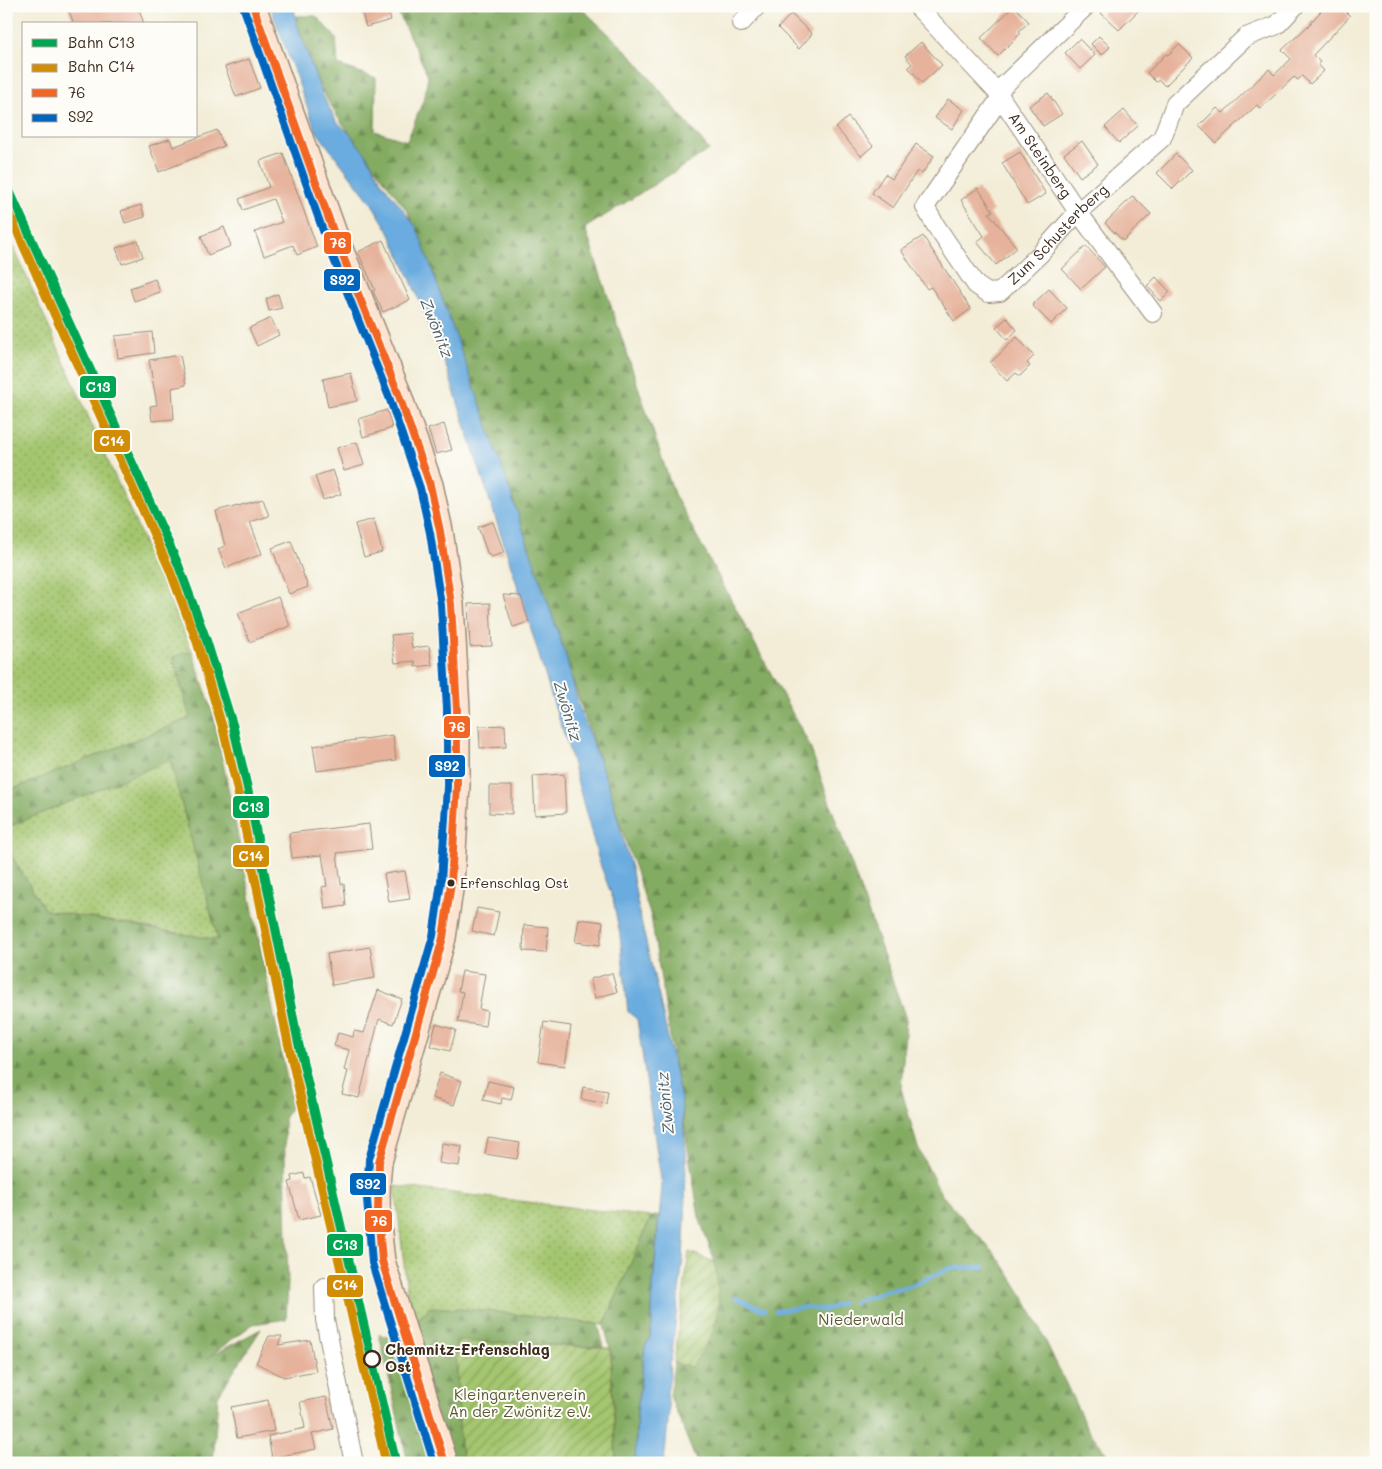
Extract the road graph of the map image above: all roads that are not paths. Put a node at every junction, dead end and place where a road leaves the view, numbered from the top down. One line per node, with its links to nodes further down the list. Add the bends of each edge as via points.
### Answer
1 (252, 6): 12 (main road, via 430,485 451,604 457,710 457,786 451,883 443,938 379,1162 377,1183 382,1261)
2 (757, 6): 6 (street)
3 (917, 6): 7 (street, Am Steinberg)
4 (1086, 6): 7 (street, Zum Schusterberg)
5 (1295, 6): 8 (street, Zum Schusterberg, via 1277,25 1246,37 1175,104 1162,138)
6 (742, 22)
7 (999, 95): 8 (street, Am Steinberg); 8 (street, Zum Schusterberg, via 925,207 936,226 976,285 988,293 1000,292)
8 (1078, 212): 9 (street, Am Steinberg)
9 (1153, 313)
10 (324, 1288): 11 (street, via 325,1320)
11 (354, 1463)
12 (445, 1463)

